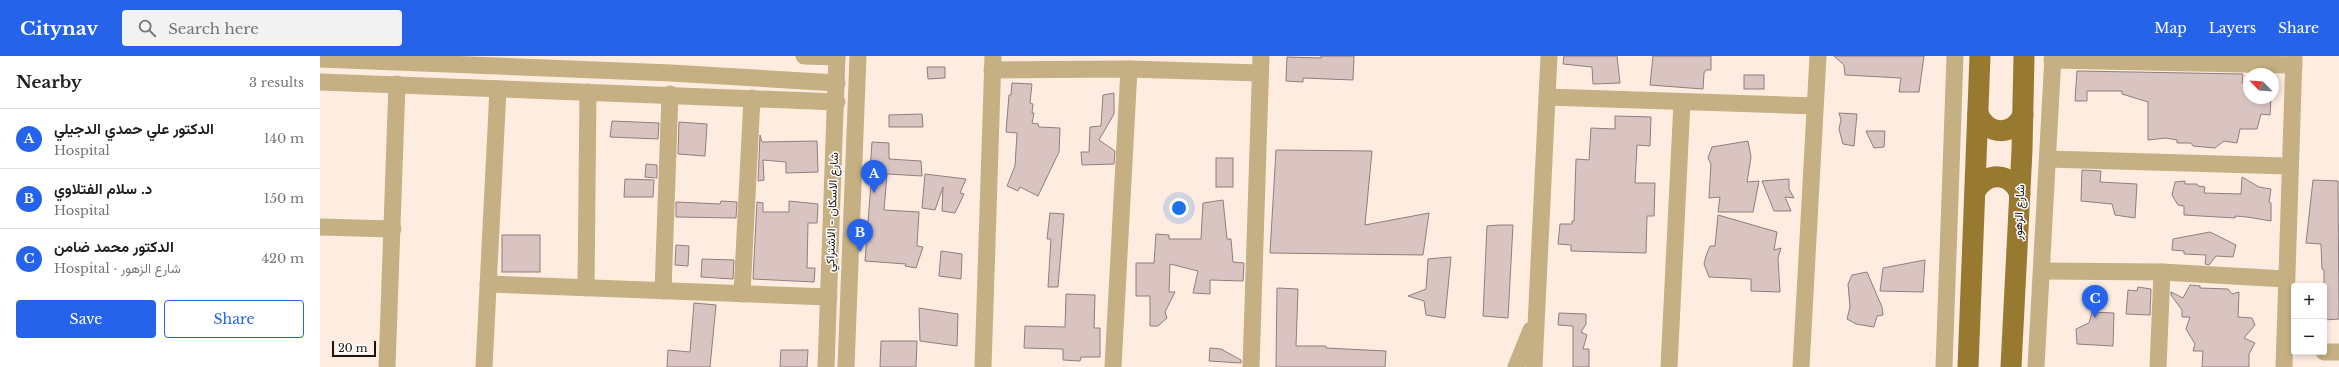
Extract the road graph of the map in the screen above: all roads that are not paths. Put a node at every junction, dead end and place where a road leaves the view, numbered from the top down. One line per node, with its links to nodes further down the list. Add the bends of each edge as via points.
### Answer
1 (804, 56): 9 (street)
2 (858, 56): 50 (street, شارع الاسكان - الاشتراكي)
3 (1261, 56): 15 (street)
4 (1549, 56): 22 (street)
5 (1818, 56): 26 (street)
6 (1955, 56): 58 (street)
7 (1980, 56): 27 (main road)
8 (2024, 56): 28 (main road, شارع الزهور)
9 (837, 57): 17 (street, شارع الاسكان - الاشتراكي)
10 (2053, 58): 12 (street); 29 (street)
11 (320, 59): 17 (street, via 671,73)
12 (2294, 61): 30 (street)
13 (992, 63): 14 (street); 51 (street)
14 (1129, 69): 15 (street); 52 (street)
15 (1260, 74): 53 (street)
16 (320, 82): 18 (street)
17 (837, 83): 24 (street, شارع الاسكان - الاشتراكي)
18 (397, 84): 19 (street); 34 (street)
19 (498, 89): 20 (street); 38 (street)
20 (588, 92): 21 (street); 39 (street)
21 (670, 94): 23 (street); 40 (street)
22 (1547, 97): 25 (street); 43 (street)
23 (752, 98): 24 (street); 41 (street)
24 (837, 102): 42 (street, شارع الاسكان - الاشتراكي)
25 (1682, 102): 26 (street); 56 (street)
26 (1815, 106): 57 (street)
27 (1978, 114): 28 (main road, via 1985,125 1997,131 2016,126); 31 (main road)
28 (2023, 115): 32 (main road, شارع الزهور)
29 (2048, 159): 30 (street); 35 (street)
30 (2290, 166): 37 (street)
31 (1975, 192): 32 (main road, via 1988,178 2002,176 2013,182); 59 (main road)
32 (2020, 194): 60 (main road, شارع الزهور)
33 (320, 227): 34 (street)
34 (393, 229): 47 (street)
35 (2042, 271): 36 (street); 61 (street)
36 (2162, 272): 37 (street); 62 (street)
37 (2286, 279): 46 (street)
38 (488, 284): 39 (street); 48 (street)
39 (586, 288): 40 (street)
40 (664, 291): 41 (street)
41 (742, 294): 42 (street)
42 (829, 297): 49 (street, شارع الاسكان - الاشتراكي)
43 (1536, 319): 54 (street); 55 (street)
44 (2327, 352): 45 (street)
45 (2339, 352)
46 (2287, 356)
47 (387, 367)
48 (484, 367)
49 (826, 367)
50 (846, 367)
51 (983, 367)
52 (1113, 367)
53 (1251, 367)
54 (1516, 367)
55 (1534, 367)
56 (1669, 367)
57 (1801, 367)
58 (1944, 367)
59 (1968, 367)
60 (2011, 367)
61 (2036, 367)
62 (2158, 367)

